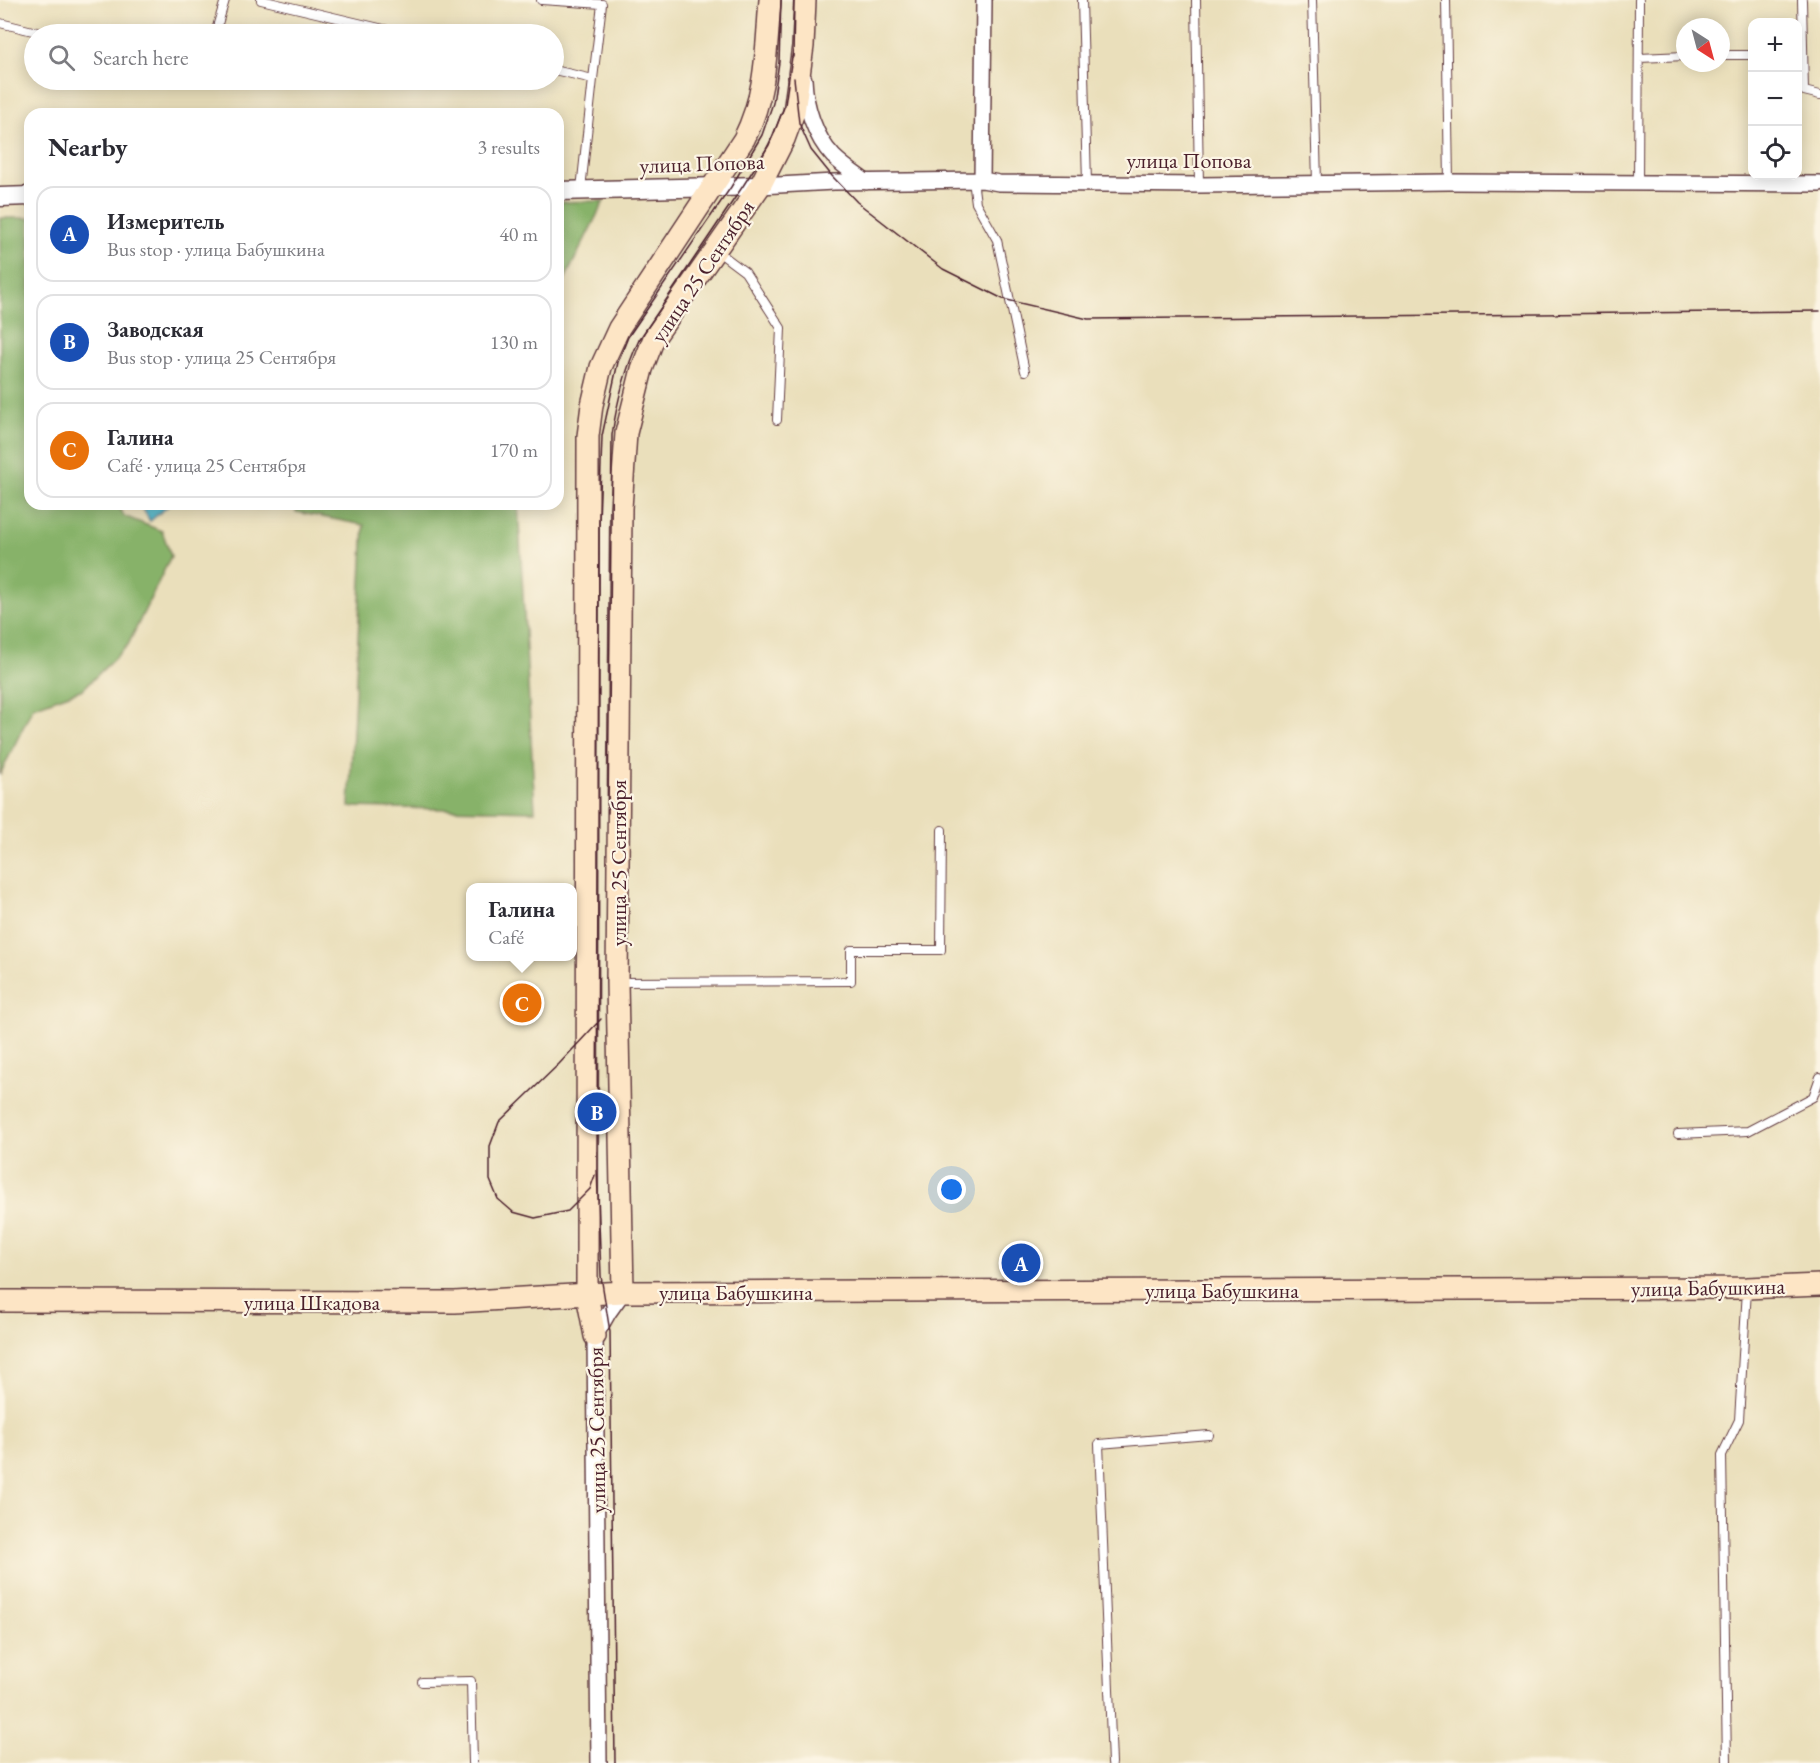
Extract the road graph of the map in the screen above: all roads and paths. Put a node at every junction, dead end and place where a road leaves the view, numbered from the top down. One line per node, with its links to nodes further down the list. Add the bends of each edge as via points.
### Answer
1 (225, 0): 15 (lane)
2 (261, 0): 16 (lane)
3 (541, 0): 25 (lane, via 602,4)
4 (770, 0): 36 (main road, via 760,100 744,139)
5 (805, 0): 18 (main road, улица 25 Сентября)
6 (984, 0): 27 (street)
7 (1082, 0): 30 (lane)
8 (1196, 0): 32 (lane)
9 (1312, 0): 31 (lane)
10 (1446, 0): 29 (lane)
11 (1639, 0): 22 (lane)
12 (1802, 0): 13 (lane)
13 (1801, 18)
14 (0, 23): 17 (lane)
15 (218, 24)
16 (363, 24)
17 (24, 29)
18 (803, 46): 28 (street, via 804,88 813,122 832,156); 35 (main road, улица 25 Сентября, via 794,112)
19 (1748, 55): 21 (lane)
20 (1676, 56): 22 (lane)
21 (1730, 56)
22 (1639, 58): 33 (lane)
23 (1802, 72): 26 (lane, via 1804,91)
24 (564, 73): 25 (lane)
25 (593, 80): 38 (lane)
26 (1820, 95)
27 (977, 180): 28 (street, улица Попова); 30 (street, улица Попова); 42 (lane, via 976,203 997,240)
28 (866, 182): 35 (street, улица Попова)
29 (1449, 182): 31 (street, улица Попова); 33 (street, улица Попова)
30 (1087, 183): 32 (street, улица Попова)
31 (1317, 183): 32 (street, улица Попова)
32 (1198, 184)
33 (1638, 184): 34 (street, улица Попова)
34 (1820, 184)
35 (760, 186): 36 (street, улица Попова); 41 (main road, улица 25 Сентября)
36 (711, 188): 38 (street, улица Попова); 51 (main road, via 618,328 601,367 588,436)
37 (564, 191): 38 (street, улица Попова)
38 (581, 191)
39 (24, 196): 40 (street)
40 (0, 197)
41 (716, 250): 43 (lane, via 745,272 781,328); 45 (main road, улица 25 Сентября, via 654,338 626,433 621,508)
42 (1025, 371)
43 (777, 420)
44 (942, 830): 45 (lane, via 941,950 851,950 851,981)
45 (617, 982): 50 (main road, улица 25 Сентября)
46 (1820, 1077): 47 (lane, via 1813,1097 1748,1131)
47 (1678, 1134)
48 (1820, 1286): 49 (main road, улица Бабушкина)
49 (1747, 1288): 50 (main road, улица Бабушкина); 59 (lane, via 1739,1420 1722,1455)
50 (623, 1292): 51 (main road, улица Шкадова); 53 (street, улица 25 Сентября)
51 (587, 1294): 52 (main road, улица Шкадова, via 455,1302); 53 (main road)
52 (0, 1301)
53 (595, 1336): 57 (street, улица 25 Сентября)
54 (1209, 1435): 58 (lane, via 1100,1444)
55 (422, 1682): 56 (lane, via 471,1681)
56 (473, 1763)
57 (599, 1763)
58 (1112, 1763)
59 (1727, 1763)

